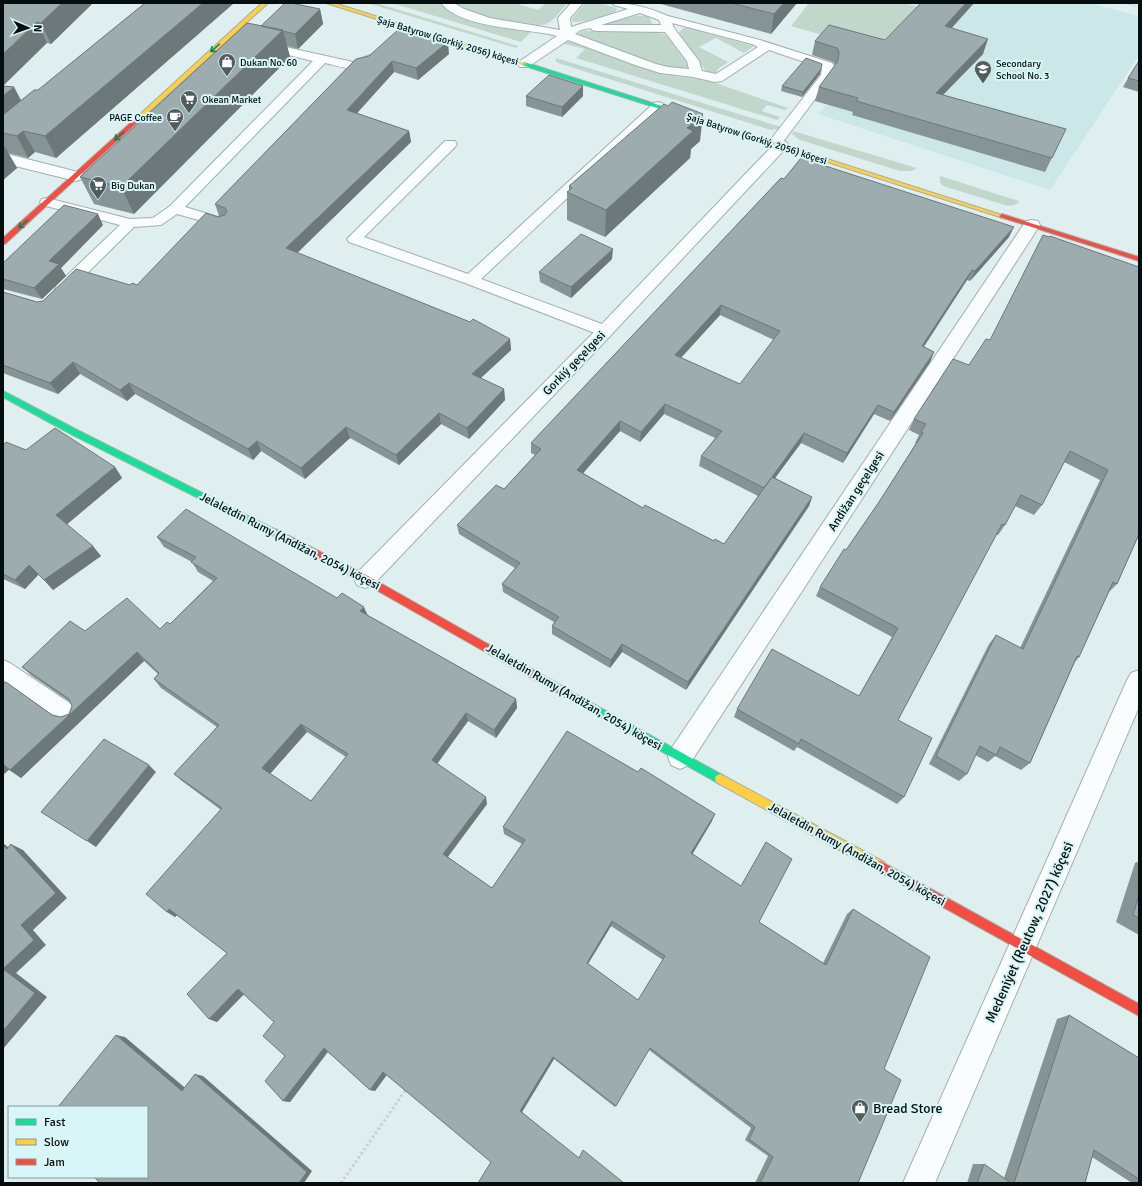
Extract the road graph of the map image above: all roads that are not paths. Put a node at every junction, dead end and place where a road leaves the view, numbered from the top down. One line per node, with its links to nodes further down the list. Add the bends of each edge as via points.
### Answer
1 (265, 3): 11 (street)
2 (329, 3): 8 (street, Şaja Batyrow (Gorkiý, 2056) köçesi)
3 (447, 3): 10 (lane, via 468,15 486,20)
4 (577, 3): 10 (lane, via 564,18)
5 (618, 3): 6 (lane)
6 (643, 5): 7 (lane); 9 (lane)
7 (666, 24): 9 (lane); 13 (lane); 17 (lane, via 693,61)
8 (408, 27): 12 (lane); 16 (street, Şaja Batyrow (Gorkiý, 2056) köçesi)
9 (577, 28): 10 (lane)
10 (566, 35): 16 (lane); 17 (lane, via 662,70)
11 (227, 38): 15 (lane); 22 (street, one-way to 22)
12 (396, 38)
13 (767, 46): 17 (lane, via 718,78); 20 (lane, via 828,66 828,75)
14 (384, 48): 15 (lane, via 366,63 359,65)
15 (321, 60): 24 (lane)
16 (524, 64): 18 (street, Şaja Batyrow (Gorkiý, 2056) köçesi)
17 (696, 73)
18 (658, 106): 20 (street, Şaja Batyrow (Gorkiý, 2056) köçesi); 30 (lane)
19 (450, 144): 30 (lane, via 354,239)
20 (778, 144): 27 (street, Şaja Batyrow (Gorkiý, 2056) köçesi); 32 (street, Gorkiý geçelgesi)
21 (3, 158): 22 (street)
22 (76, 176): 23 (street)
23 (47, 202): 25 (lane); 28 (street, one-way to 28)
24 (175, 209): 25 (lane, via 156,222); 26 (lane)
25 (130, 223): 31 (lane)
26 (223, 223)
27 (1032, 225): 29 (street, Şaja Batyrow (Gorkiý, 2056) köçesi); 38 (street, Andižan geçelgesi)
28 (3, 242)
29 (1139, 258)
30 (470, 280): 32 (lane)
31 (50, 301)
32 (605, 331): 34 (street, Gorkiý geçelgesi)
33 (3, 394): 34 (street, Jelaletdin Rumy (Andižan, 2054) köçesi)
34 (365, 579): 38 (street, Jelaletdin Rumy (Andižan, 2054) köçesi)
35 (3, 669): 37 (lane)
36 (1139, 680): 39 (street, Medeniýet (Reutow, 2027) köçesi)
37 (70, 716)
38 (680, 757): 39 (street, Jelaletdin Rumy (Andižan, 2054) köçesi)
39 (1024, 945): 40 (street, Jelaletdin Rumy (Andižan, 2054) köçesi); 41 (street, Medeniýet (Reutow, 2027) köçesi)
40 (1139, 1010)
41 (920, 1183)

